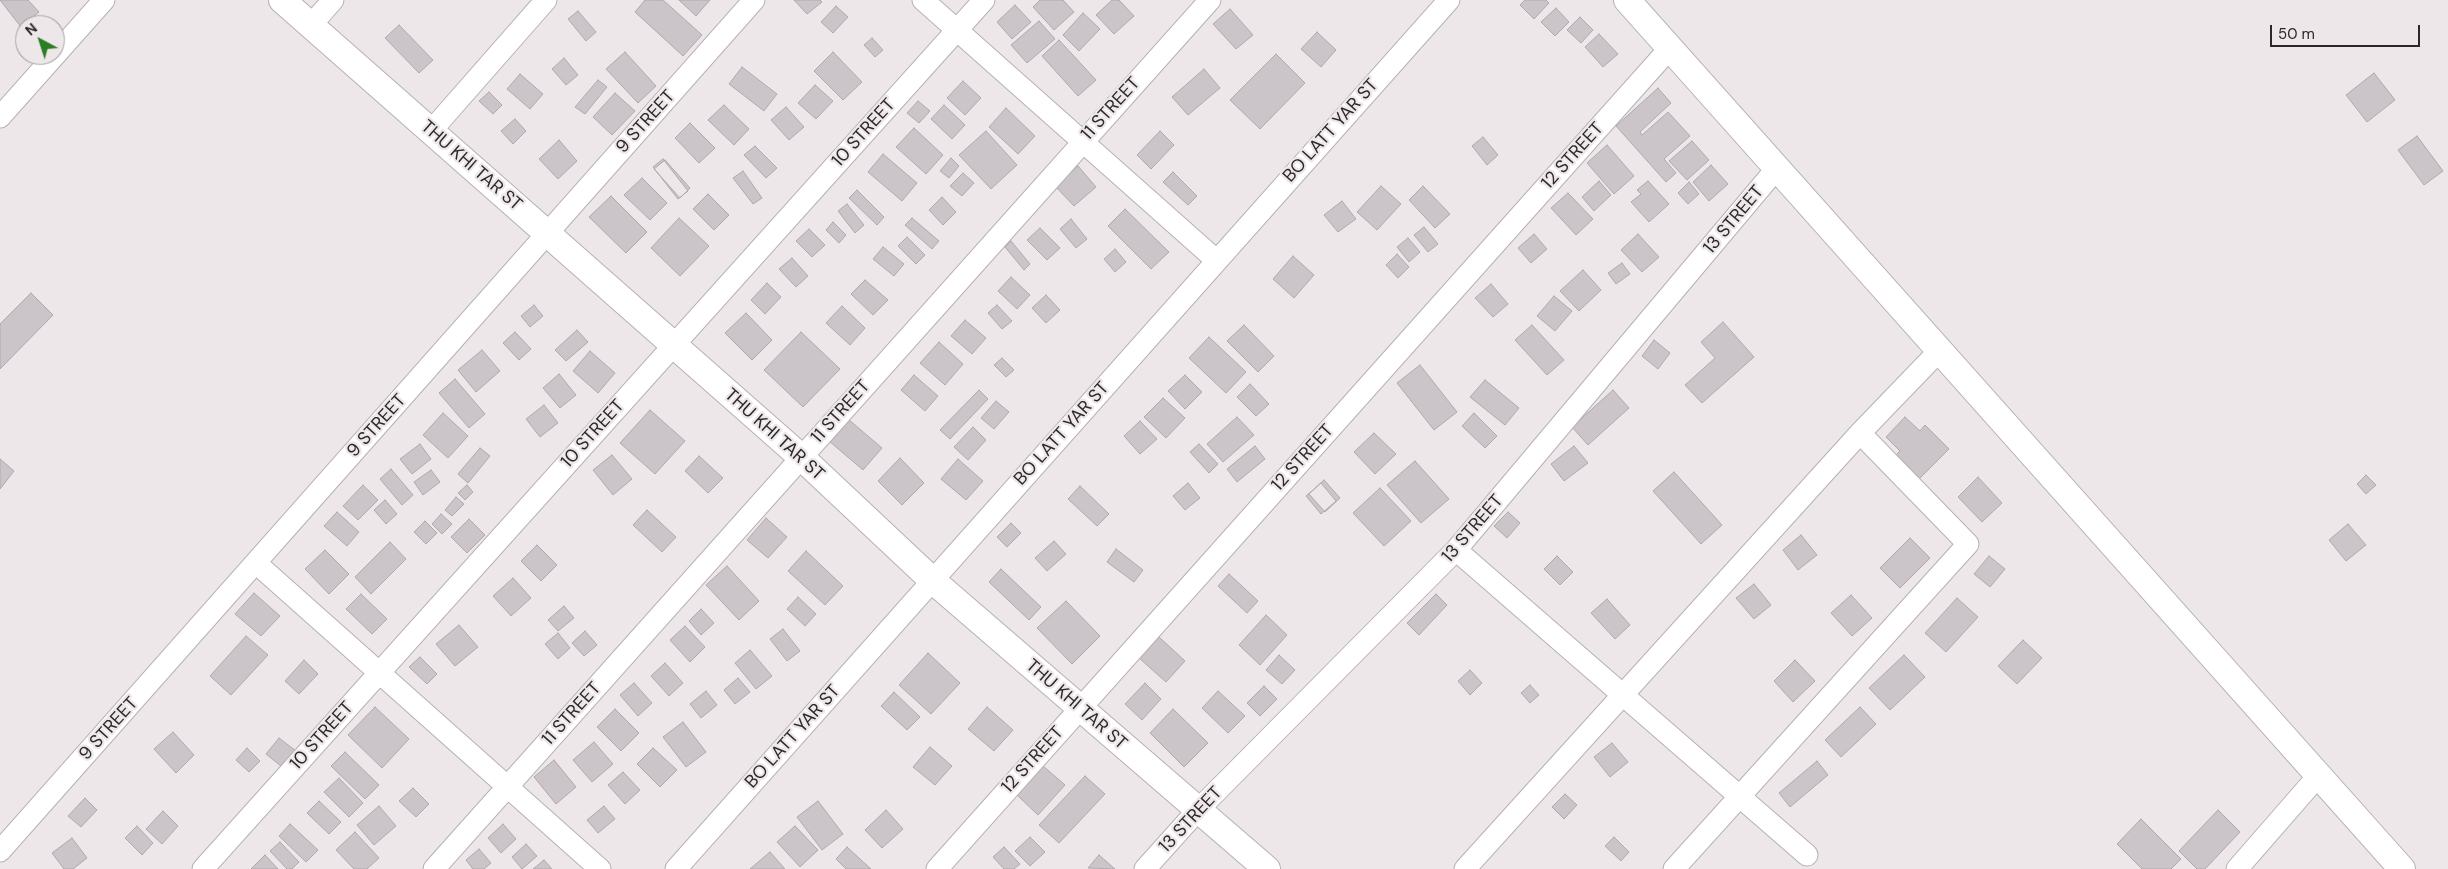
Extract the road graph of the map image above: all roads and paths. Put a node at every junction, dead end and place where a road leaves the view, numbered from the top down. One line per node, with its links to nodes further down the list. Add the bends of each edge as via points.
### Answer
1 (104, 0): 14 (street)
2 (282, 0): 11 (street, THU KHI TAR ST)
3 (333, 0): 11 (street)
4 (546, 0): 15 (street)
5 (754, 0): 18 (street, 9 STREET)
6 (923, 0): 12 (street)
7 (984, 0): 12 (street, 10 STREET)
8 (1210, 0): 16 (street, 11 STREET)
9 (1449, 0): 19 (street, BO LATT YAR ST)
10 (1627, 0): 13 (street)
11 (311, 25): 15 (street, THU KHI TAR ST)
12 (957, 30): 16 (street); 20 (street, 10 STREET)
13 (1670, 48): 17 (street); 29 (street, 12 STREET)
14 (0, 117)
15 (431, 131): 18 (street, THU KHI TAR ST)
16 (1082, 141): 19 (street); 23 (street, 11 STREET)
17 (1777, 168): 21 (street); 24 (street, 13 STREET)
18 (547, 234): 20 (street, THU KHI TAR ST); 25 (street, 9 STREET)
19 (1216, 260): 26 (street, BO LATT YAR ST)
20 (673, 346): 23 (street, THU KHI TAR ST); 27 (street, 10 STREET)
21 (1940, 351): 22 (street); 30 (street)
22 (1860, 434): 28 (street); 32 (street, via 1968,544)
23 (800, 457): 26 (street, THU KHI TAR ST); 31 (street, 11 STREET)
24 (1456, 550): 28 (street); 33 (street, 13 STREET)
25 (256, 563): 27 (street); 34 (street, 9 STREET)
26 (932, 580): 29 (street, THU KHI TAR ST); 39 (street, BO LATT YAR ST)
27 (379, 673): 31 (street); 36 (street, 10 STREET)
28 (1623, 694): 32 (street); 43 (street)
29 (1080, 708): 33 (street, THU KHI TAR ST); 40 (street, 12 STREET)
30 (2318, 776): 45 (street); 46 (street)
31 (508, 786): 37 (street, 11 STREET); 38 (street)
32 (1740, 796): 35 (street); 44 (street)
33 (1198, 810): 41 (street, 13 STREET); 42 (street, THU KHI TAR ST)
34 (0, 851)
35 (1807, 855)
36 (203, 869)
37 (434, 869)
38 (600, 869)
39 (676, 869)
40 (937, 869)
41 (1146, 869)
42 (1267, 869)
43 (1466, 869)
44 (1674, 869)
45 (2237, 869)
46 (2402, 869)

